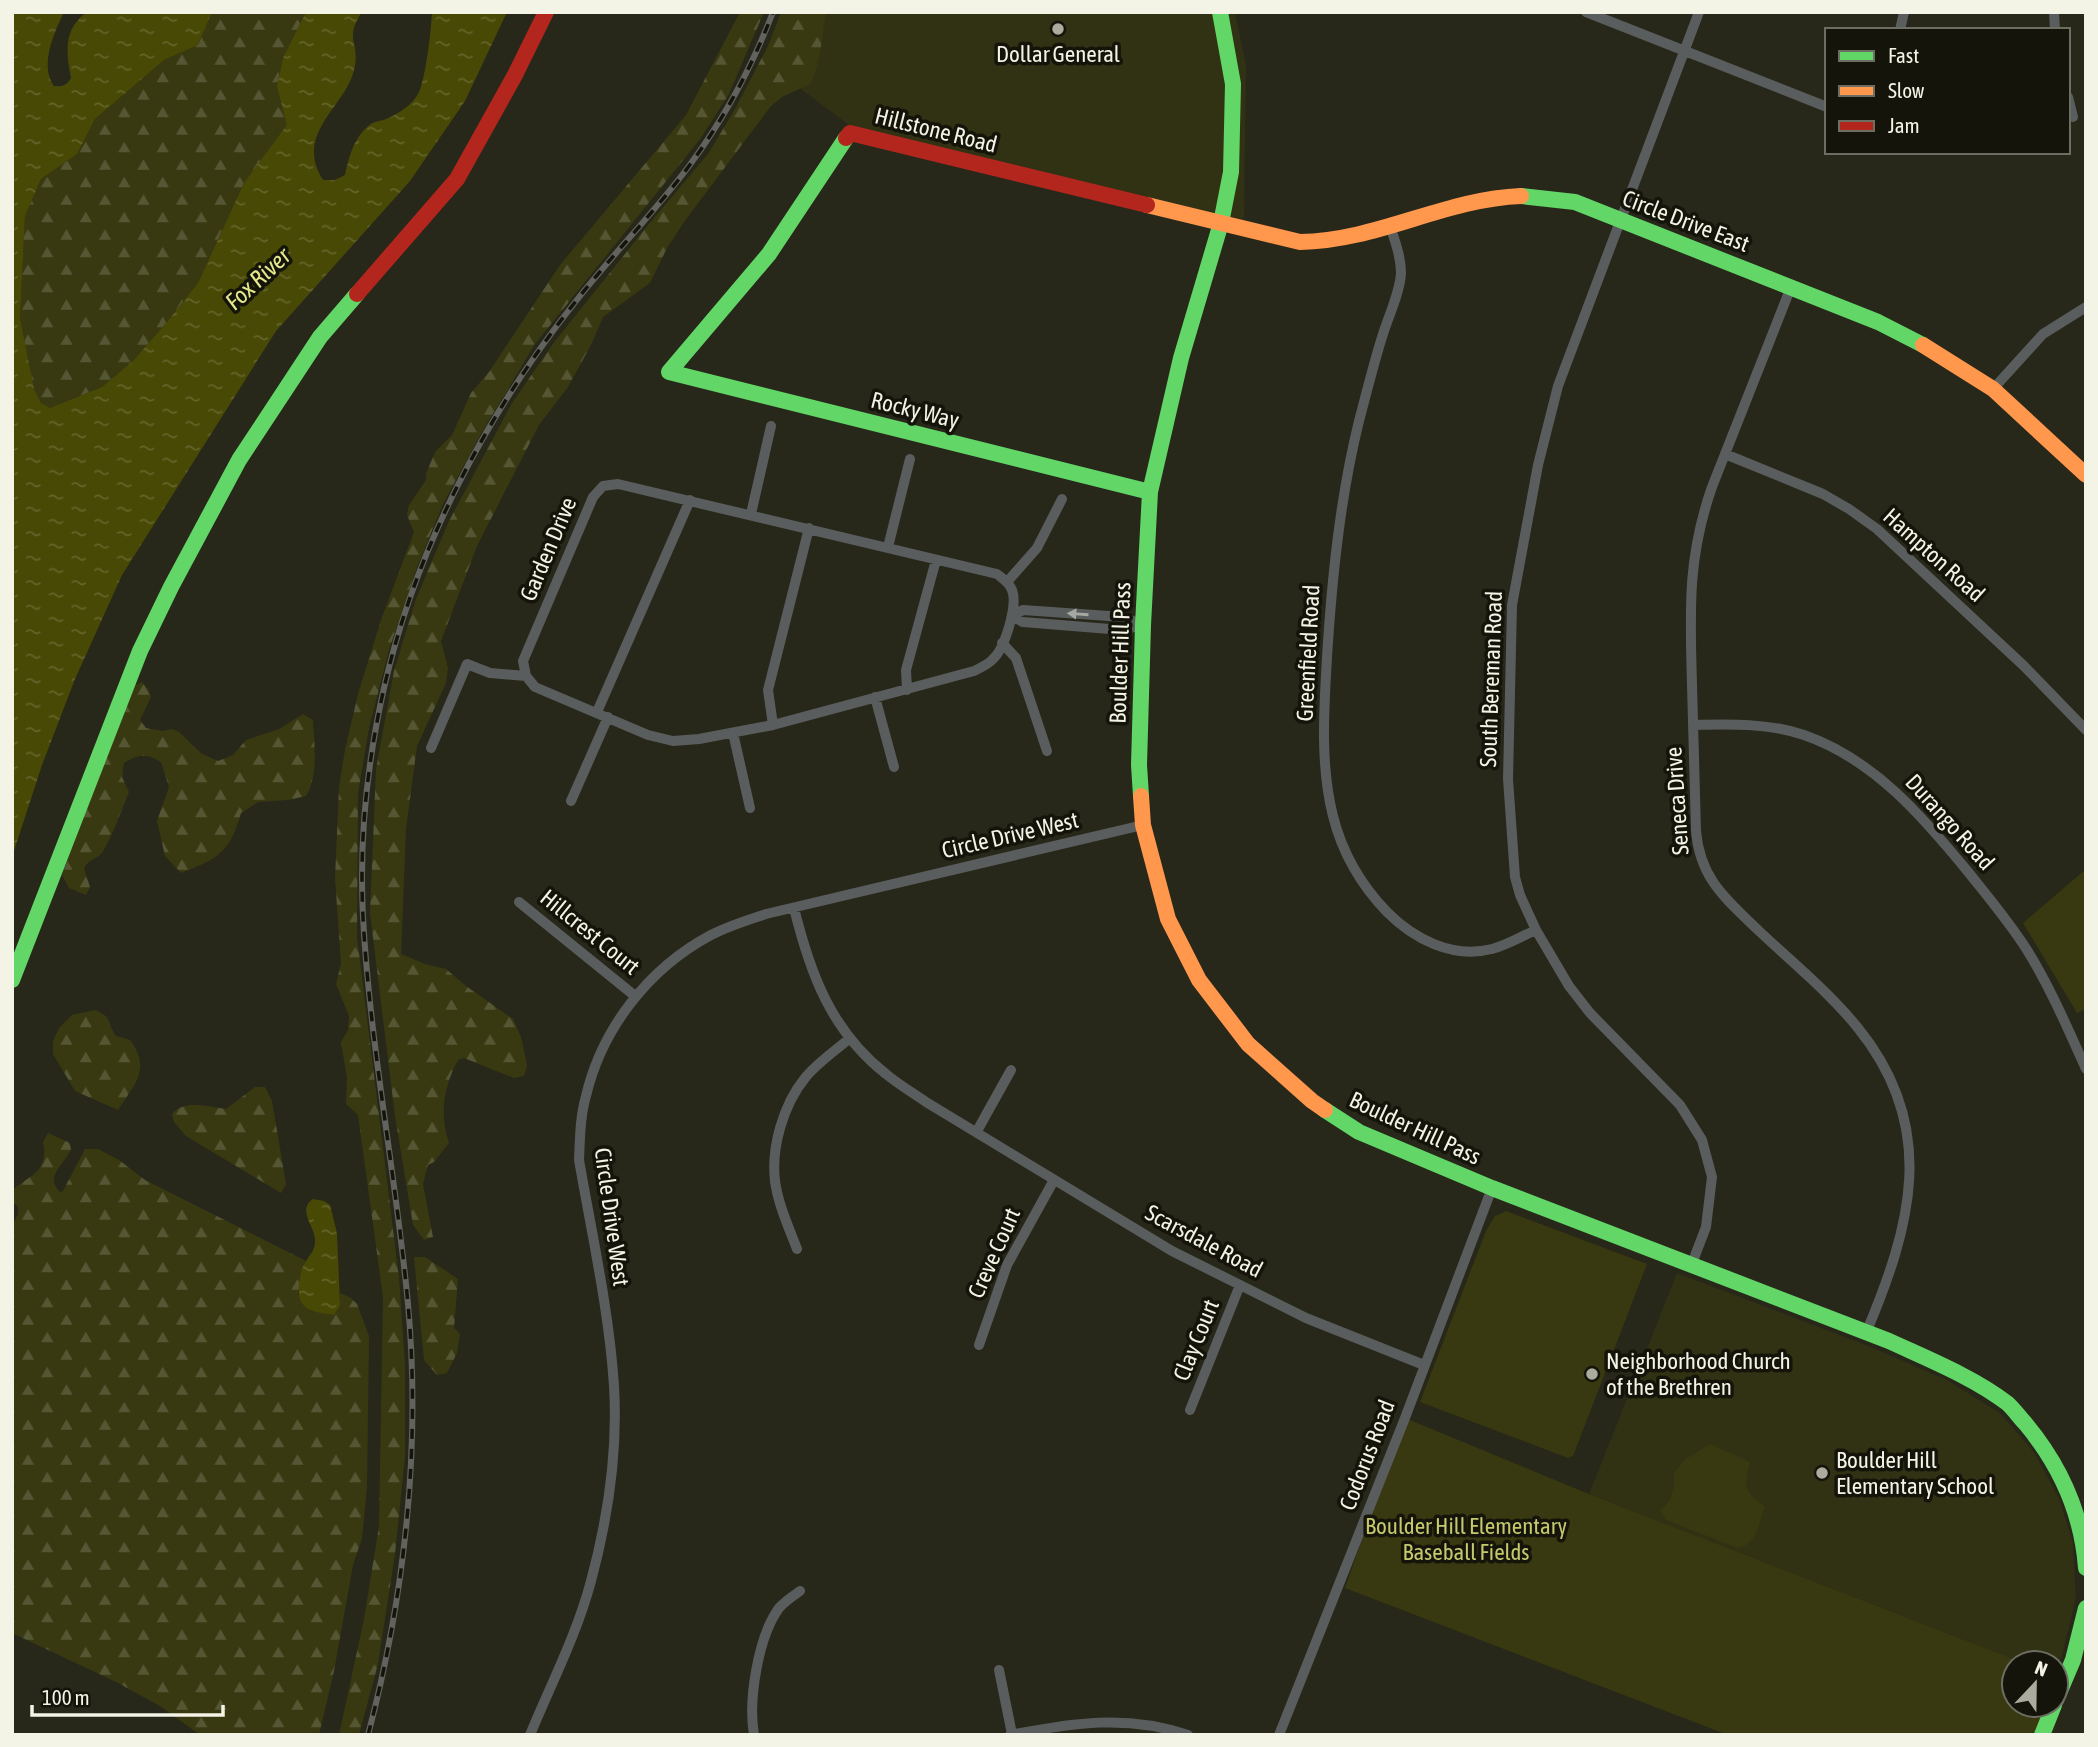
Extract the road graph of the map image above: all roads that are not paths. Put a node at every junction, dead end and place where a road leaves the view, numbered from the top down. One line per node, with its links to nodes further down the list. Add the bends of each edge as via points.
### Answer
1 (546, 12): 48 (street, via 457,179 320,337 239,460 140,651)
2 (1220, 12): 10 (street, Boulder Hill Pass, via 1233,84 1231,172)
3 (1586, 12): 5 (street)
4 (1699, 12): 5 (street, South Bereman Road)
5 (1685, 52): 6 (street); 9 (street, South Bereman Road)
6 (1825, 106)
7 (2086, 112): 8 (street)
8 (2071, 118)
9 (1620, 220): 11 (street, Circle Drive East, via 1575,202 1528,195 1470,202); 12 (street, Circle Drive East); 47 (street, South Bereman Road, via 1559,386 1538,465 1512,605 1508,779 1512,857 1520,895)
10 (1221, 223): 11 (street, Circle Drive East, via 1300,243 1339,242); 14 (street, Hillstone Road, via 850,133 769,254); 20 (street, Boulder Hill Pass, via 1181,358)
11 (1390, 226): 47 (street, Greenfield Road, via 1401,278 1354,441 1329,623 1323,711 1333,816 1348,857 1368,891 1424,941 1451,949 1491,949)
12 (1791, 287): 15 (street, Circle Drive East, via 1878,322); 17 (street, Seneca Drive)
13 (2086, 307): 15 (street, via 2043,334)
14 (669, 372): 20 (street, Rocky Way)
15 (1993, 389): 19 (street, Circle Drive East)
16 (771, 426): 23 (street)
17 (1725, 454): 36 (street, Seneca Drive, via 1700,520 1695,548 1690,602); 37 (street, Hampton Road, via 1823,494 1877,529)
18 (910, 459): 25 (street)
19 (2086, 475)
20 (1150, 492): 29 (street, Boulder Hill Pass)
21 (1062, 499): 27 (street, via 1037,548)
22 (690, 500): 23 (street, Garden Drive); 31 (street, Garden Drive, via 618,484 603,486 593,497 523,661); 34 (street)
23 (751, 514): 24 (street, Garden Drive)
24 (810, 528): 25 (street, Garden Drive); 35 (street, via 768,690)
25 (888, 547): 26 (street, Garden Drive)
26 (936, 560): 27 (street, Garden Drive, via 996,574); 32 (street, via 906,670)
27 (1007, 582): 28 (street, via 1014,603)
28 (1012, 616): 29 (street, via 1023,610 1123,617); 30 (street)
29 (1143, 625): 44 (street, Boulder Hill Pass, via 1139,765)
30 (1002, 643): 32 (street, via 993,660 974,671); 40 (street, via 1016,658)
31 (526, 676): 34 (street, via 535,687); 39 (street, via 490,673 467,664)
32 (907, 690): 33 (street)
33 (875, 697): 35 (street); 41 (street)
34 (603, 714): 38 (street, via 648,735 673,740); 42 (street)
35 (773, 725): 38 (street)
36 (1693, 725): 51 (street, Durango Road, via 1752,725 1792,731 1840,751 1883,780 1946,845 2004,918 2034,963); 59 (street, Seneca Drive, via 1697,841 1707,874 1723,897 1860,1030 1879,1059 1901,1112 1910,1162 1905,1222)
37 (2086, 730)
38 (733, 733): 43 (street)
39 (431, 748)
40 (1047, 751)
41 (894, 766)
42 (571, 801)
43 (750, 807)
44 (1143, 825): 46 (street, Circle Drive West); 55 (street, Boulder Hill Pass, via 1168,919 1181,947 1199,980 1248,1044 1312,1101 1359,1132)
45 (519, 902): 49 (street, Hillcrest Court)
46 (794, 908): 49 (street, Circle Drive West, via 708,936 675,958); 50 (street, Scarsdale Road, via 816,984)
47 (1536, 930): 57 (street, South Bereman Road, via 1590,1013 1680,1105 1702,1140 1712,1177 1706,1227)
48 (12, 980)
49 (635, 996): 68 (street, Circle Drive West, via 592,1072 580,1131 579,1160 614,1388 611,1480 591,1584)
50 (850, 1038): 53 (street, Scarsdale Road, via 887,1075); 56 (street, via 806,1077 783,1118 775,1182)
51 (2086, 1069)
52 (1011, 1070): 53 (street)
53 (977, 1131): 54 (street, Scarsdale Road)
54 (1054, 1180): 58 (street, Scarsdale Road, via 1172,1251); 60 (street, Creve Court, via 1007,1265)
55 (1492, 1188): 57 (street, Boulder Hill Pass); 61 (street, Codorus Road)
56 (797, 1249)
57 (1691, 1266): 59 (street, Boulder Hill Pass)
58 (1240, 1285): 61 (street, Scarsdale Road, via 1306,1318); 62 (street, Clay Court)
59 (1866, 1333): 63 (street, Boulder Hill Pass, via 1952,1370 2008,1404 2044,1446 2070,1494 2084,1541)
60 (979, 1345)
61 (1424, 1365): 72 (street, Codorus Road)
62 (1190, 1410)
63 (2086, 1568)
64 (800, 1591): 69 (street, via 780,1607 768,1629 753,1686)
65 (2086, 1608): 66 (street)
66 (2070, 1667)
67 (999, 1670): 70 (street)
68 (530, 1735)
69 (754, 1735)
70 (1011, 1735): 71 (street, via 1091,1721 1141,1723)
71 (1188, 1735)
72 (1279, 1735)

